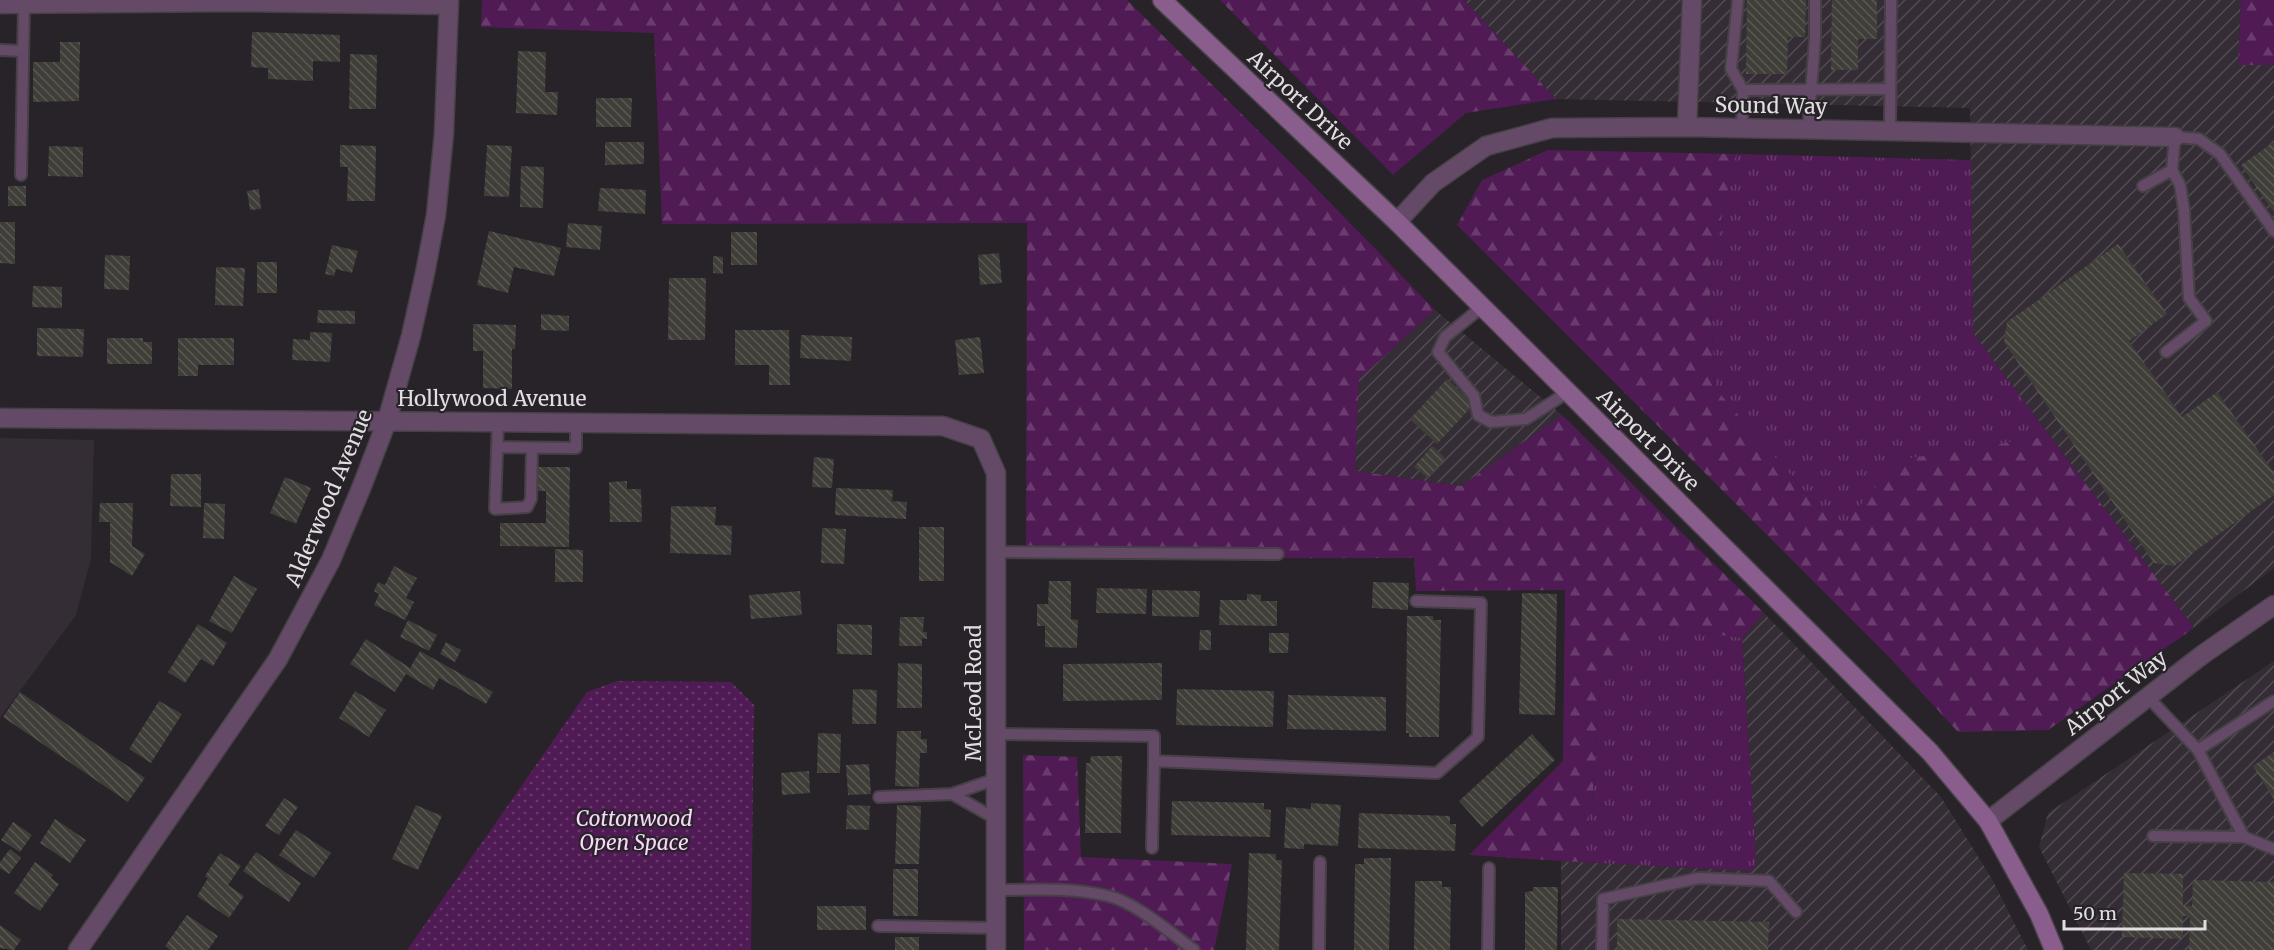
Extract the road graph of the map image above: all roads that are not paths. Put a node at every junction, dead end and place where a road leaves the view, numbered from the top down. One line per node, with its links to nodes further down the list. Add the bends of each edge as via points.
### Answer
1 (1161, 0): 23 (main road, Airport Drive)
2 (1692, 0): 15 (street)
3 (1738, 0): 14 (lane, via 1731,69)
4 (1815, 0): 12 (lane)
5 (1891, 0): 13 (lane)
6 (236, 1): 7 (street); 9 (street)
7 (449, 2): 29 (street, Alderwood Avenue, via 436,215 411,336)
8 (0, 4): 9 (street)
9 (24, 4): 11 (lane)
10 (0, 50): 11 (lane)
11 (23, 51): 21 (lane)
12 (1811, 89): 13 (lane); 14 (lane); 17 (lane)
13 (1890, 89): 18 (lane)
14 (1743, 90): 16 (lane)
15 (1687, 127): 16 (street, Sound Way); 23 (street, Sound Way, via 1552,128 1486,146 1433,183)
16 (1742, 128): 17 (street, Sound Way)
17 (1808, 130): 18 (street, Sound Way)
18 (1890, 131): 19 (street, Sound Way)
19 (2175, 137): 20 (lane); 24 (lane, via 2199,139 2220,154)
20 (2172, 170): 22 (lane); 26 (lane, via 2180,185 2184,210 2189,298 2205,321)
21 (21, 175)
22 (2143, 186)
23 (1397, 222): 25 (main road, Airport Drive)
24 (2274, 231)
25 (1482, 307): 27 (main road, Airport Drive); 27 (lane, via 1445,337 1438,352 1474,396 1478,415 1491,422 1526,419)
26 (2166, 352)
27 (1568, 392): 48 (main road, Airport Drive, via 1930,752)
28 (0, 417): 29 (street, Hollywood Avenue)
29 (387, 421): 30 (street, Hollywood Avenue); 59 (street, Alderwood Avenue, via 331,560 292,635)
30 (498, 421): 31 (street, Hollywood Avenue); 33 (lane)
31 (576, 421): 32 (street, Hollywood Avenue, via 943,426); 34 (lane, via 576,448)
32 (981, 439): 35 (street, McLeod Road, via 996,473)
33 (497, 447): 34 (lane); 34 (lane, via 495,509 527,507 531,499)
34 (532, 448)
35 (996, 552): 36 (lane); 41 (street, McLeod Road)
36 (1278, 554)
37 (1416, 601): 43 (lane, via 1481,603 1478,737 1437,773)
38 (2274, 605): 39 (street, Airport Way)
39 (2148, 697): 42 (lane); 48 (street, Airport Way)
40 (2274, 701): 42 (lane)
41 (996, 734): 43 (lane, via 1154,736); 44 (street, McLeod Road)
42 (2198, 750): 50 (lane)
43 (1154, 761): 51 (lane)
44 (996, 779): 45 (lane); 47 (street, McLeod Road)
45 (952, 795): 46 (lane); 47 (lane)
46 (879, 796)
47 (996, 819): 55 (street, McLeod Road)
48 (1988, 821): 65 (main road, Airport Drive, via 2039,914)
49 (2153, 837): 50 (lane)
50 (2244, 837): 52 (lane)
51 (1152, 848)
52 (2274, 849)
53 (1320, 862): 62 (lane)
54 (1489, 868): 63 (lane)
55 (996, 890): 58 (street, McLeod Road); 61 (lane, via 1064,889 1110,896 1147,915)
56 (1796, 912): 64 (lane, via 1769,880 1699,878 1603,899)
57 (878, 926): 58 (lane)
58 (996, 928): 60 (street, McLeod Road)
59 (78, 950)
60 (996, 950)
61 (1194, 950)
62 (1319, 950)
63 (1488, 950)
64 (1602, 950)
65 (2054, 950)

